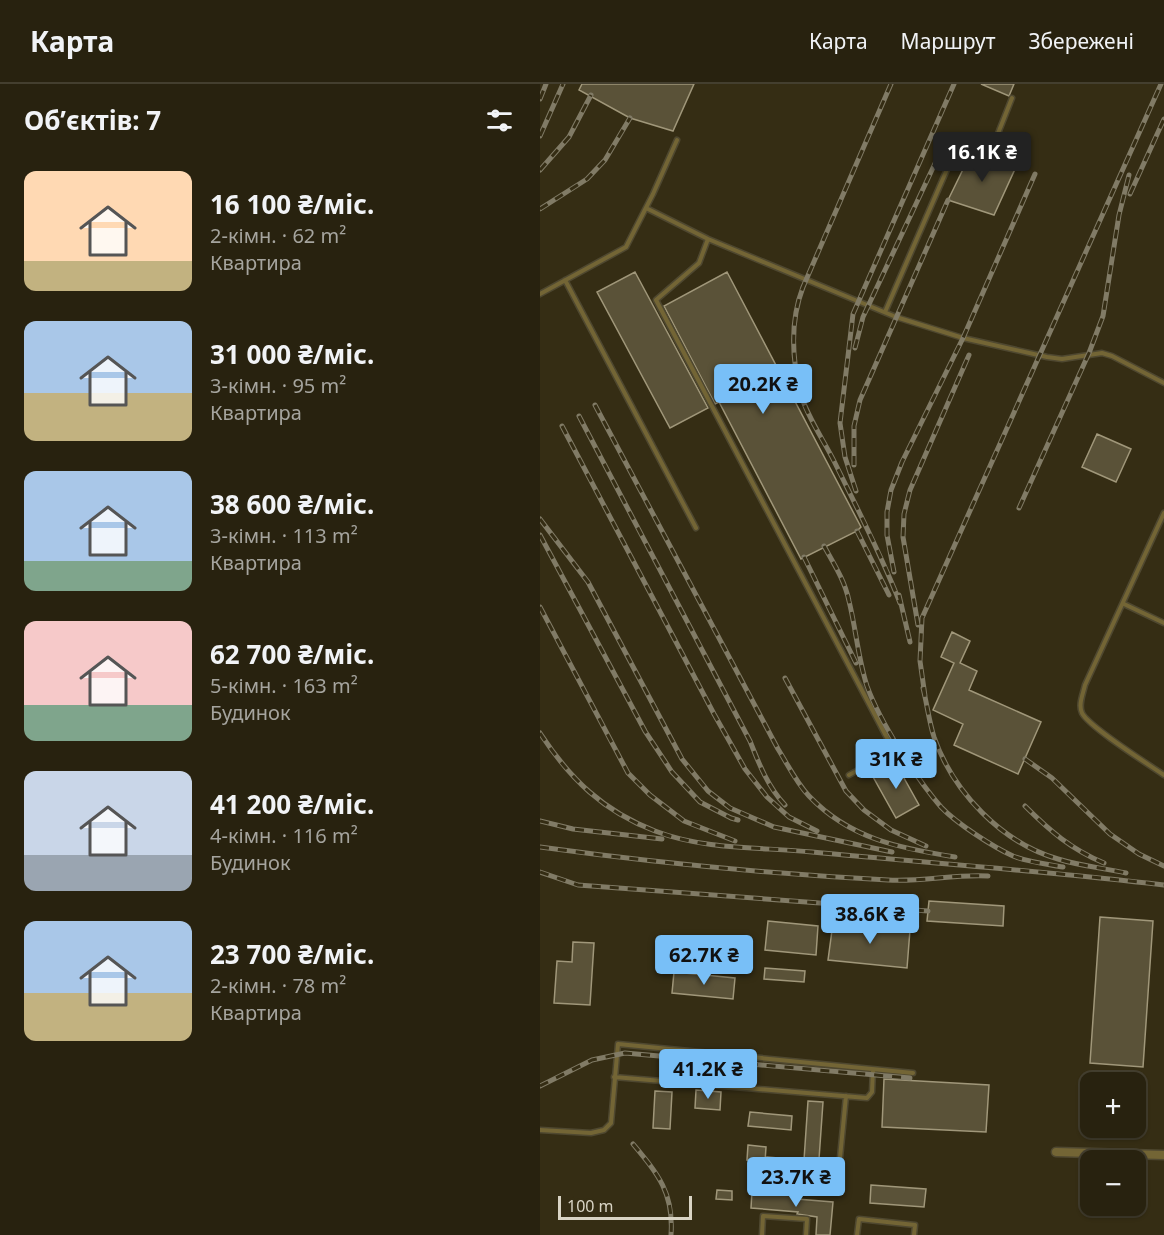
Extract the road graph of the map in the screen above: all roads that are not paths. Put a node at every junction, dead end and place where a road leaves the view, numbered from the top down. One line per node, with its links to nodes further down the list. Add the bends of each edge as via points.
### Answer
1 (1012, 98): 7 (lane, via 995,141 973,139 956,151)
2 (677, 140): 3 (lane)
3 (646, 208): 4 (lane); 5 (lane, via 626,247)
4 (708, 239): 7 (lane); 13 (lane, via 699,263 656,300 894,751)
5 (565, 280): 6 (lane); 10 (lane)
6 (540, 294)
7 (885, 312): 8 (lane, via 963,339 1047,357 1062,359 1102,353)
8 (1164, 383)
9 (1164, 513): 11 (lane)
10 (696, 528)
11 (1124, 604): 12 (lane); 14 (lane, via 1085,686 1080,704 1082,714)
12 (1164, 622)
13 (849, 775)
14 (1164, 775)
15 (873, 1070): 16 (lane); 17 (lane, via 618,1044); 18 (lane, via 872,1092 867,1098)
16 (913, 1073)
17 (614, 1077): 18 (lane); 19 (lane, via 611,1123 604,1130)
18 (846, 1096): 22 (lane)
19 (540, 1130)
20 (1056, 1152): 21 (street)
21 (1164, 1155)
22 (838, 1178)
23 (762, 1235): 24 (lane, via 763,1216 807,1219)
24 (806, 1235)
25 (857, 1235): 26 (lane, via 859,1219 915,1225)
26 (914, 1235)

